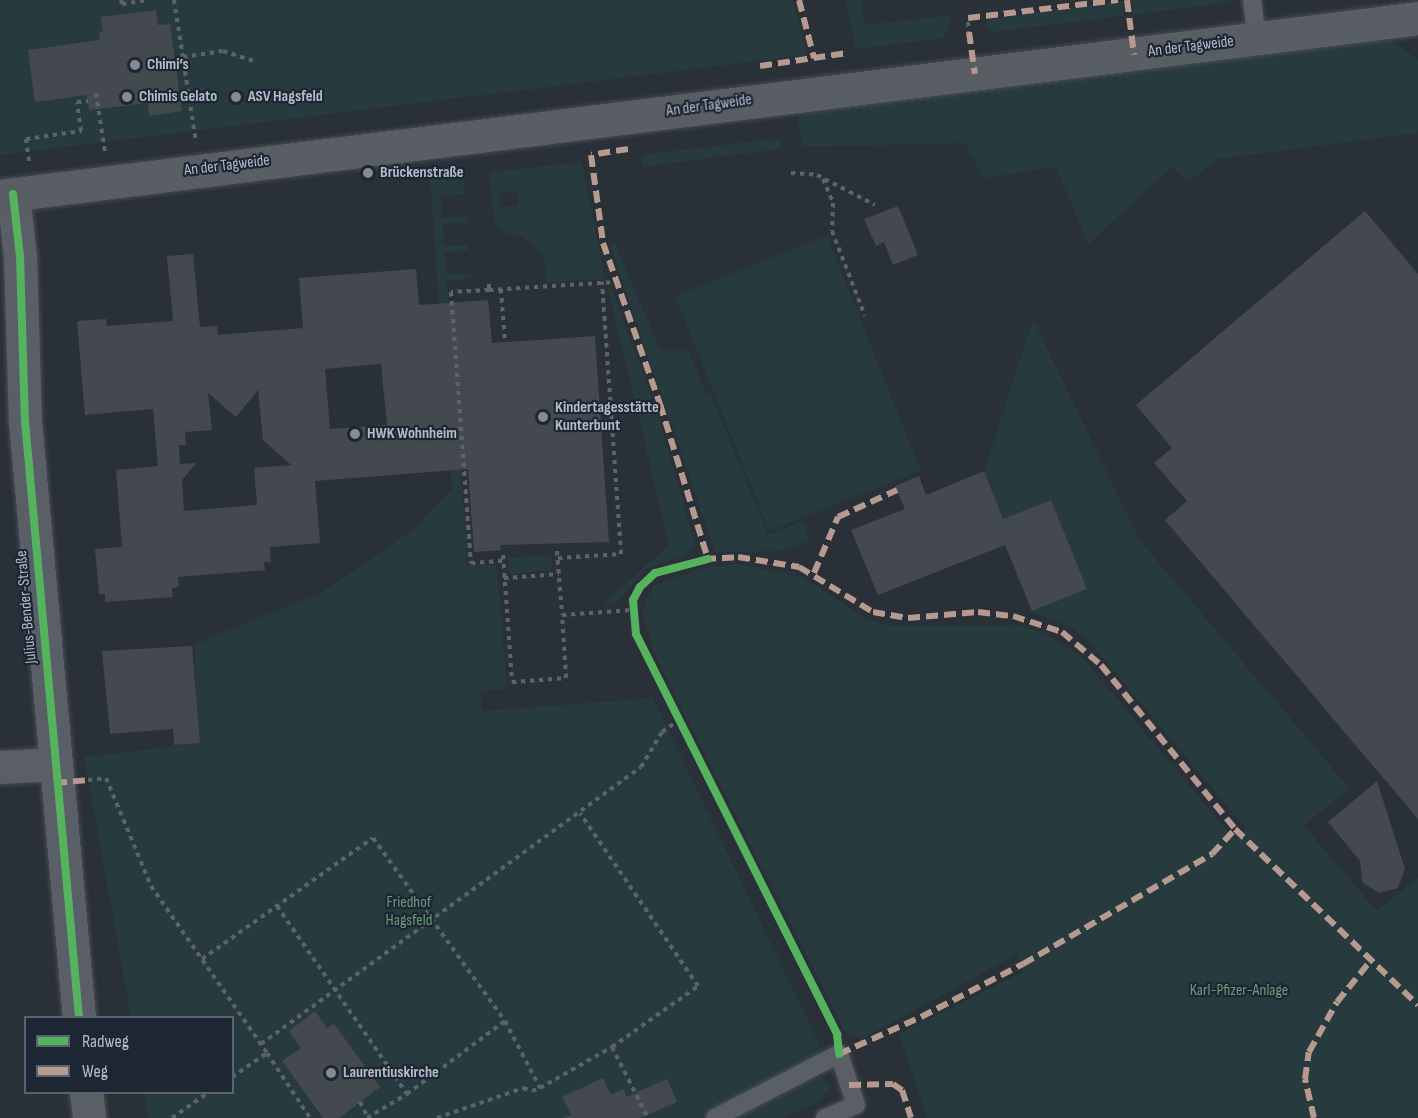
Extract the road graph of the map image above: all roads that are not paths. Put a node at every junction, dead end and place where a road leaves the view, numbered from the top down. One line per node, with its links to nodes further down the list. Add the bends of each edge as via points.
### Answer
1 (1252, 0): 3 (lane)
2 (1418, 18): 3 (main road, An der Tagweide)
3 (1257, 39): 4 (main road, An der Tagweide)
4 (15, 194): 5 (street, Julius-Bender-Straße, via 20,256)
5 (12, 422): 6 (street, Julius-Bender-Straße)
6 (53, 764): 7 (street); 8 (street, Julius-Bender-Straße)
7 (0, 767)
8 (79, 1016)
9 (86, 1094): 11 (street)
10 (859, 1111): 12 (lane, via 839,1054); 13 (lane)
11 (89, 1118)
12 (715, 1118)
13 (825, 1118)

